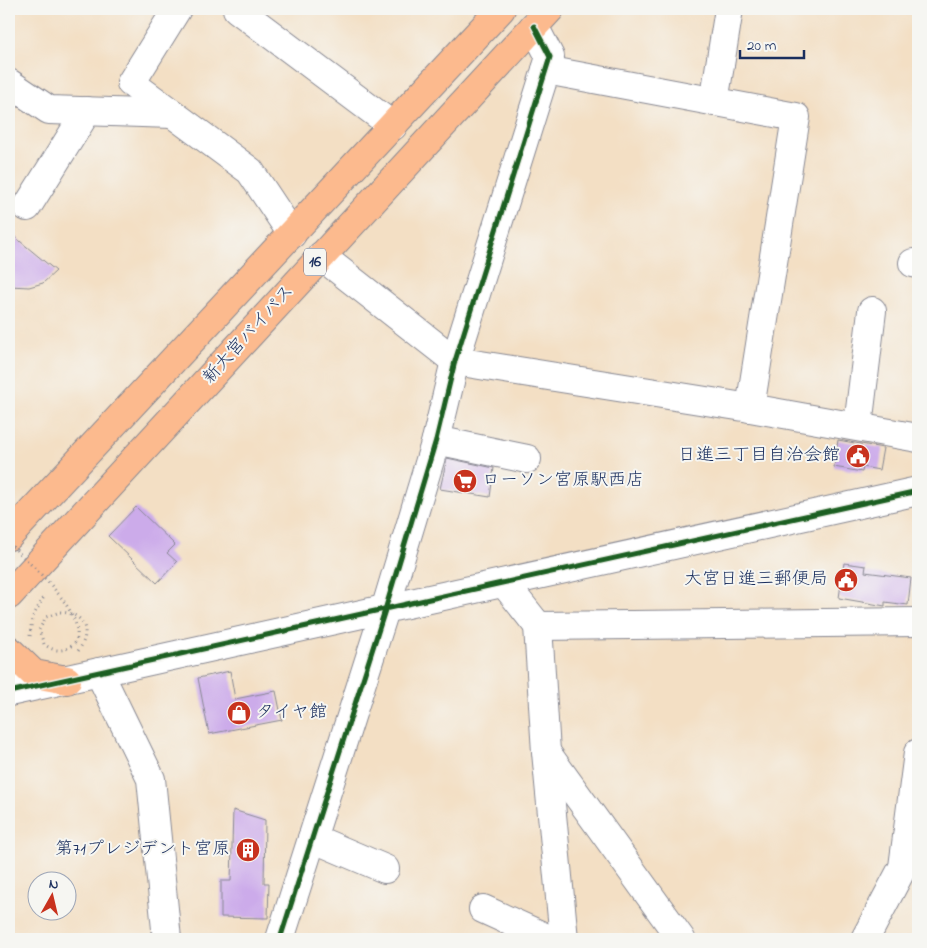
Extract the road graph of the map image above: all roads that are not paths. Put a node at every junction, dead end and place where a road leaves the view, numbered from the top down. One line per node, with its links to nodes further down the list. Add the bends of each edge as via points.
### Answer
1 (176, 9): 10 (street, via 131,83)
2 (237, 9): 11 (street)
3 (501, 9): 11 (highway, 新大宮バイパス / 16)
4 (729, 9): 8 (street)
5 (542, 17): 6 (street, via 550,58); 14 (highway, 新大宮バイパス / 16)
6 (546, 70): 8 (street); 16 (street)
7 (9, 83): 9 (street, via 49,110)
8 (714, 102): 17 (street, via 796,117)
9 (87, 111): 10 (street); 12 (street)
10 (173, 114): 13 (street, via 250,171)
11 (393, 126): 13 (highway, 新大宮バイパス / 16)
12 (27, 208)
13 (292, 234): 23 (highway, 新大宮バイパス / 16)
14 (321, 256): 16 (street); 25 (highway, 新大宮バイパス / 16)
15 (872, 311): 18 (street)
16 (455, 361): 17 (street); 20 (street)
17 (750, 408): 18 (street)
18 (858, 426): 19 (street)
19 (918, 438)
20 (436, 440): 21 (street); 26 (street)
21 (527, 459)
22 (918, 491): 24 (street)
23 (10, 533)
24 (504, 583): 26 (street); 28 (street)
25 (10, 595)
26 (385, 610): 31 (street); 35 (street)
27 (918, 622): 28 (street)
28 (538, 626): 33 (street)
29 (20, 647): 30 (highway, via 34,674)
30 (68, 668): 31 (street); 32 (street)
31 (99, 672): 38 (street, via 151,779)
32 (9, 692)
33 (546, 752): 41 (street); 42 (street)
34 (918, 753): 43 (street, via 903,867)
35 (312, 838): 36 (street); 39 (street)
36 (385, 869)
37 (483, 909): 40 (street)
38 (167, 939)
39 (280, 939)
40 (549, 939)
41 (564, 939)
42 (682, 939)
43 (865, 939)

